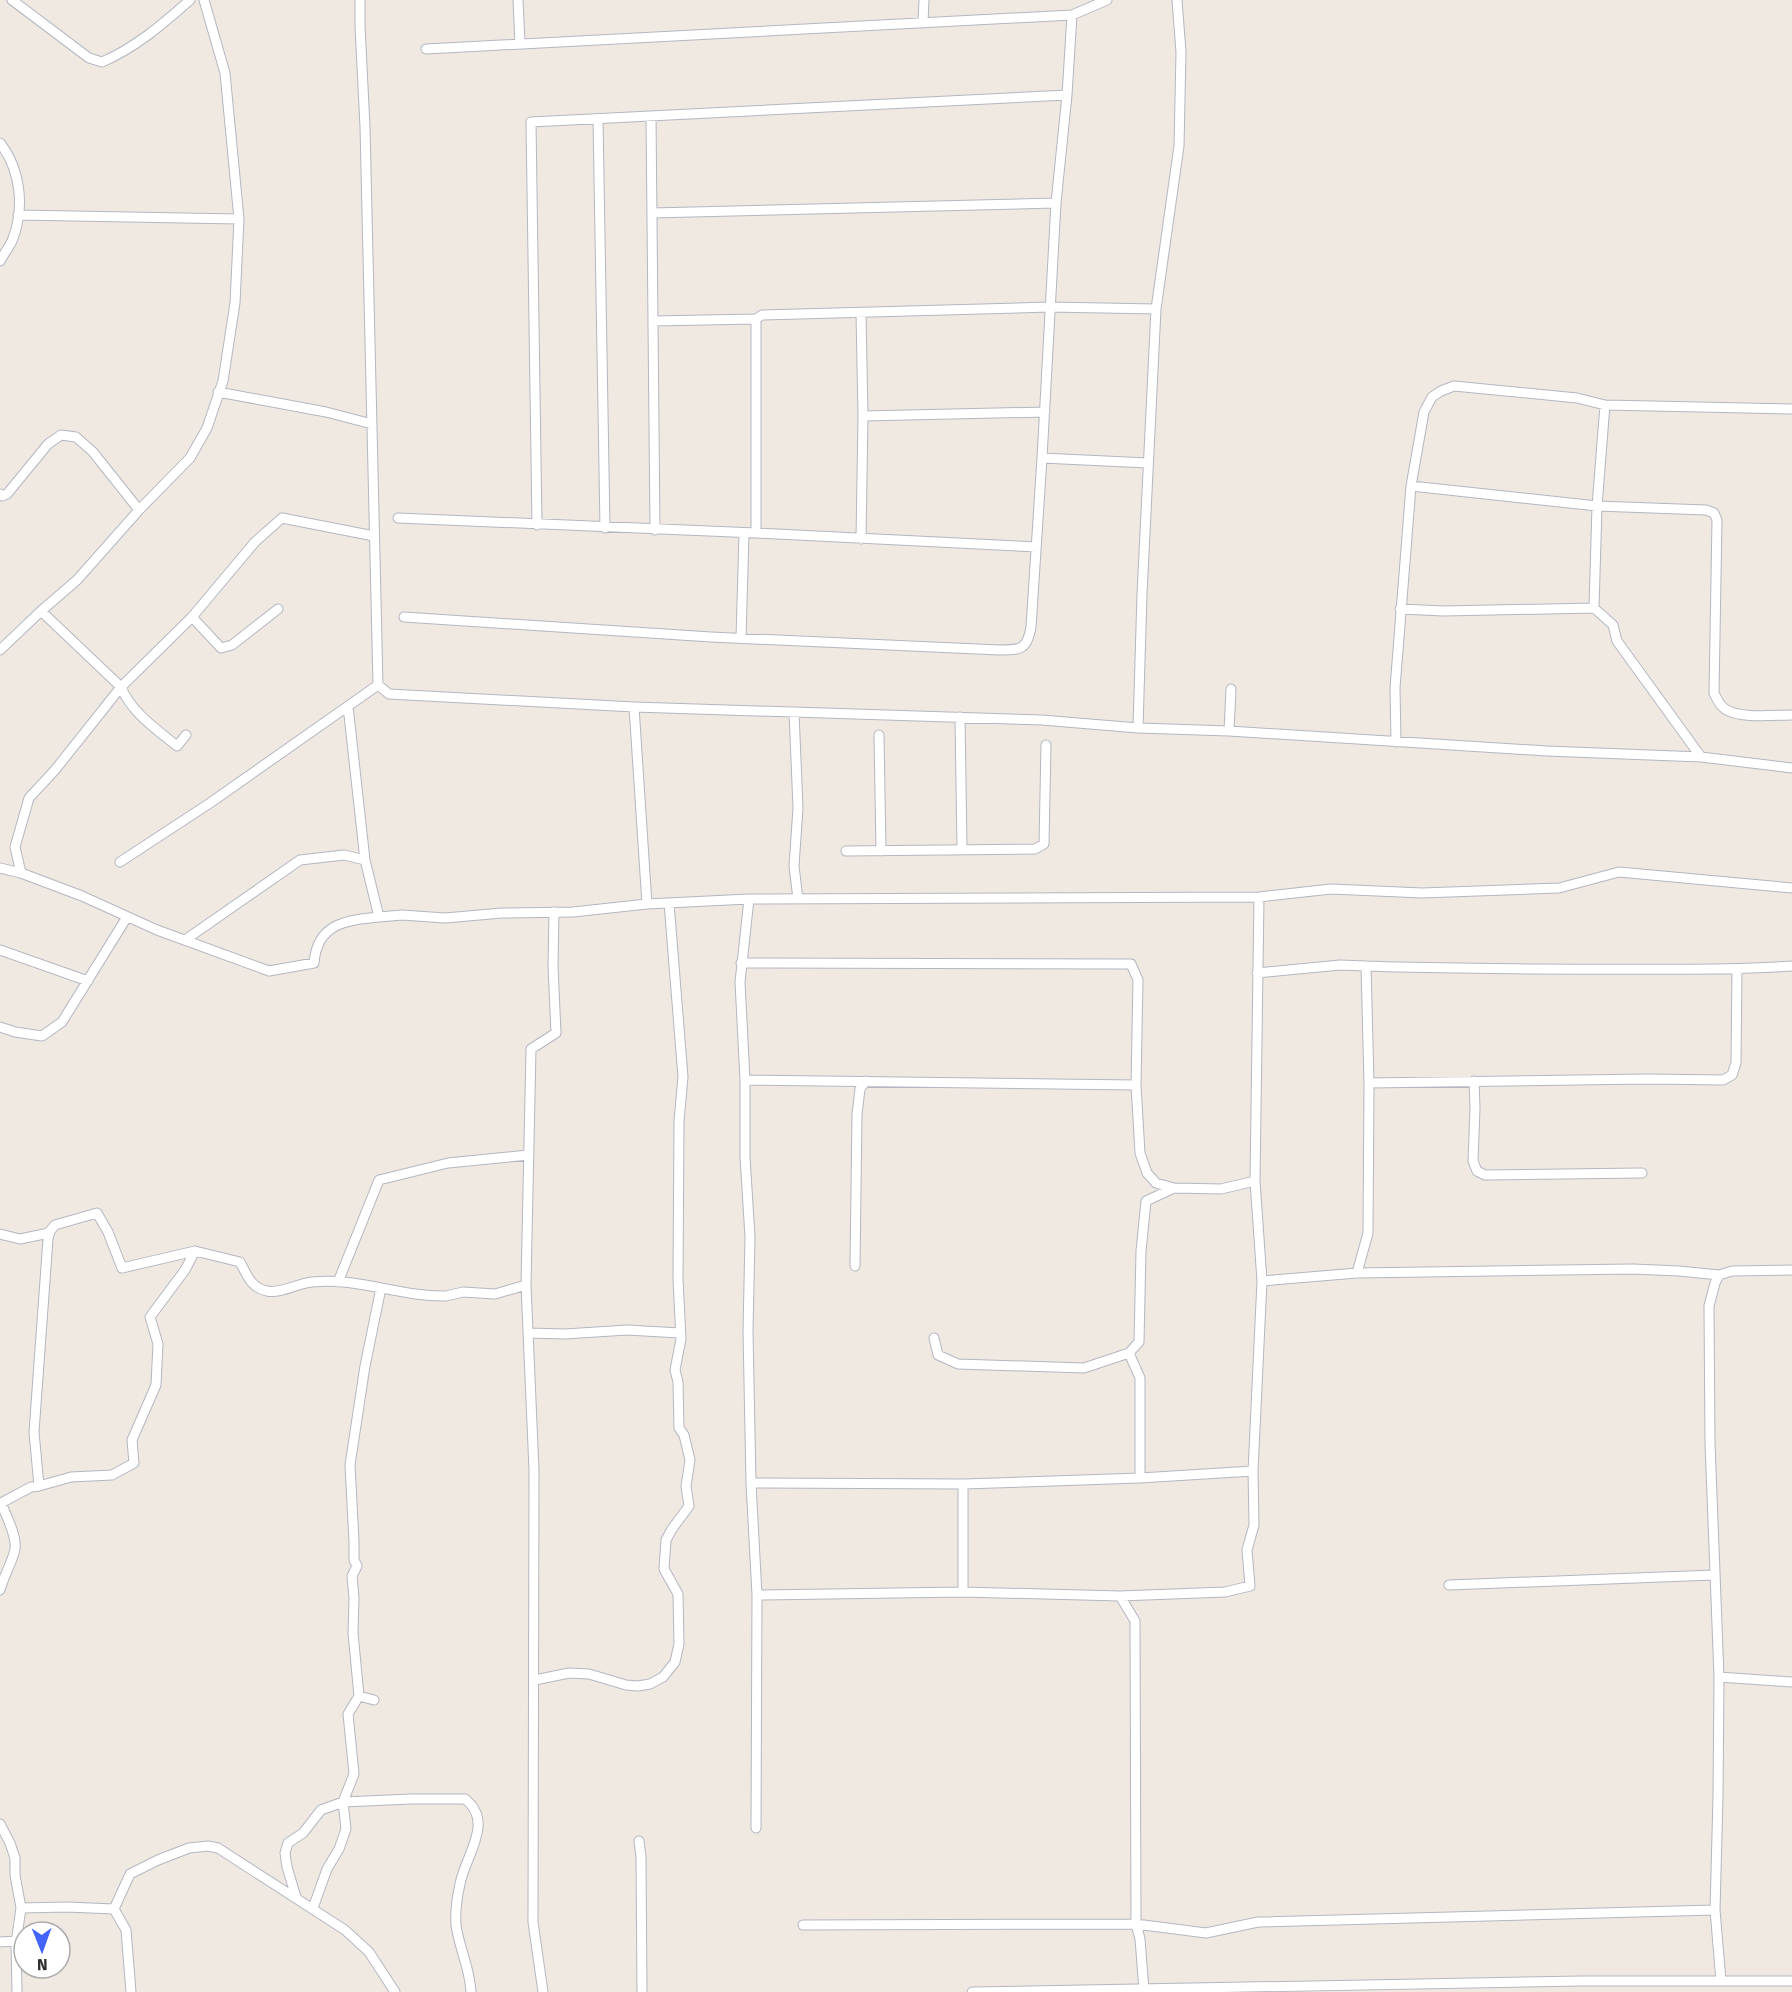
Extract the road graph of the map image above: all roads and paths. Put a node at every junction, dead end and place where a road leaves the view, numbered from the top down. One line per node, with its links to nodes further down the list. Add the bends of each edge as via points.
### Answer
1 (12, 0): 2 (street, via 89,58 102,62 157,29)
2 (190, 0)
3 (204, 0): 20 (street, via 225,73)
4 (360, 0): 32 (street)
5 (518, 0): 11 (street)
6 (924, 0): 10 (street)
7 (1107, 0): 9 (street)
8 (1177, 0): 23 (street, via 1181,52 1179,146)
9 (1071, 15): 10 (street); 13 (street)
10 (923, 22): 11 (street)
11 (520, 44): 12 (street)
12 (426, 49)
13 (1067, 95): 14 (street); 17 (street)
14 (651, 116): 15 (street); 18 (street)
15 (598, 119): 40 (street, via 531,122); 41 (street)
16 (0, 143): 19 (street, via 15,169)
17 (1056, 203): 18 (street); 22 (street)
18 (652, 213): 26 (street)
19 (18, 215): 20 (street); 21 (street, via 12,240)
20 (239, 219): 27 (street, via 235,303)
21 (0, 261)
22 (1050, 307): 23 (street); 24 (street); 30 (street)
23 (1156, 309): 34 (street)
24 (861, 313): 25 (street, via 762,315); 31 (street)
25 (756, 319): 26 (street); 43 (street)
26 (653, 321): 42 (street)
27 (218, 392): 32 (street); 38 (street, via 207,428 190,458)
28 (1605, 405): 29 (street); 35 (street, via 1577,398 1454,386 1441,391 1432,397 1424,412); 37 (street)
29 (1792, 409)
30 (1045, 412): 31 (street); 33 (street)
31 (863, 416): 46 (street)
32 (372, 424): 45 (street)
33 (1042, 459): 34 (street); 47 (street)
34 (1148, 463): 64 (street)
35 (1411, 486): 37 (street); 50 (street)
36 (0, 494): 38 (street, via 7,494 48,444 61,435 76,437 93,452)
37 (1597, 507): 48 (street); 62 (street, via 1713,513 1717,520 1714,693 1725,710 1737,714)
38 (139, 510): 51 (street, via 77,580)
39 (398, 518): 40 (street)
40 (537, 525): 41 (street)
41 (605, 528): 42 (street)
42 (655, 530): 44 (street)
43 (756, 533): 44 (street); 46 (street)
44 (744, 534): 54 (street)
45 (374, 536): 52 (street, via 282,518 255,542); 56 (street)
46 (861, 538): 47 (street)
47 (1036, 546): 54 (street, via 1029,637 1016,650)
48 (1594, 608): 50 (street); 70 (street, via 1612,625 1617,641)
49 (278, 609): 52 (street, via 232,645 221,648)
50 (1400, 609): 68 (street)
51 (40, 611): 55 (street); 57 (street)
52 (192, 617): 57 (street)
53 (404, 618): 54 (street)
54 (741, 638)
55 (0, 650)
56 (378, 685): 59 (street); 60 (street, via 389,694)
57 (121, 687): 66 (street, via 126,699 149,724 177,746); 78 (street, via 29,798 15,847)
58 (1231, 689): 65 (street)
59 (348, 706): 75 (street); 76 (street)
60 (634, 706): 61 (street); 84 (street)
61 (794, 712): 63 (street); 82 (street, via 798,808 794,866)
62 (1792, 715)
63 (960, 717): 64 (street); 72 (street)
64 (1137, 728): 65 (street)
65 (1229, 731): 68 (street)
66 (186, 735)
67 (879, 735): 74 (street)
68 (1396, 742): 70 (street)
69 (1046, 745): 72 (street, via 1044,843 1035,849)
70 (1701, 757): 71 (street)
71 (1792, 768)
72 (962, 849): 74 (street)
73 (846, 850): 74 (street)
74 (881, 851)
75 (365, 860): 87 (street); 88 (street, via 344,855 300,860)
76 (120, 862)
77 (0, 868): 78 (street)
78 (21, 873): 86 (street)
79 (1792, 888): 80 (street, via 1619,872 1559,888 1422,893 1331,889)
80 (1259, 897): 82 (street); 94 (street)
81 (749, 899): 82 (street); 83 (street); 90 (street)
82 (798, 899)
83 (669, 903): 84 (street); 118 (street, via 683,1077 679,1121)
84 (647, 904): 85 (street)
85 (554, 912): 87 (street); 102 (street, via 556,1033 531,1049)
86 (128, 917): 88 (street); 95 (street)
87 (379, 917): 88 (street, via 353,919 328,930 315,952 314,963 269,971)
88 (185, 940)
89 (0, 950): 95 (street)
90 (741, 963): 97 (street); 101 (street, via 1131,964 1138,980)
91 (1366, 966): 93 (street); 94 (street); 100 (street)
92 (1792, 966): 93 (street)
93 (1737, 969): 99 (street, via 1736,1063 1732,1075 1723,1080)
94 (1257, 973): 104 (street)
95 (88, 981): 96 (street, via 62,1022 42,1036)
96 (0, 1027)
97 (745, 1080): 98 (street); 123 (street)
98 (866, 1081): 101 (street); 109 (street, via 860,1089 857,1114)
99 (1474, 1081): 100 (street); 103 (street, via 1473,1161 1477,1171 1485,1175)
100 (1369, 1083): 111 (street, via 1368,1233)
101 (1136, 1085): 105 (street, via 1140,1153 1147,1173 1156,1183)
102 (529, 1155): 114 (street, via 448,1163 379,1180); 115 (street)
103 (1642, 1173)
104 (1255, 1181): 105 (street, via 1221,1189); 113 (street)
105 (1174, 1188): 120 (street, via 1146,1201 1140,1342)
106 (49, 1233): 107 (street, via 20,1239); 108 (street, via 55,1225 97,1213 122,1268); 125 (street, via 34,1432)
107 (0, 1234)
108 (195, 1251): 114 (street, via 240,1262 251,1283 266,1291 313,1282); 125 (street, via 150,1317 158,1344 156,1385 132,1440 134,1463 112,1475 71,1477)
109 (855, 1266)
110 (1792, 1270): 112 (street, via 1732,1271)
111 (1358, 1273): 112 (street, via 1634,1269); 113 (street)
112 (1719, 1275): 126 (street, via 1709,1306)
113 (1262, 1281): 121 (street)
114 (338, 1282): 116 (street)
115 (526, 1285): 116 (street, via 495,1294 463,1292 446,1296); 117 (street)
116 (381, 1288): 135 (street, via 350,1466 357,1566 352,1576 353,1633)
117 (528, 1333): 118 (street, via 627,1330); 133 (street, via 534,1470)
118 (680, 1334): 133 (street, via 675,1370 679,1428 690,1460 686,1486 690,1506 666,1540 664,1569 678,1594 679,1644 675,1662 663,1677 638,1686 589,1674 569,1673)
119 (934, 1338): 120 (street, via 938,1355 958,1364 1084,1368)
120 (1129, 1353): 122 (street, via 1140,1378)
121 (1253, 1471): 122 (street); 131 (street, via 1254,1525 1247,1550 1250,1586 1225,1592)
122 (1140, 1478): 124 (street)
123 (751, 1483): 124 (street); 130 (street)
124 (963, 1484): 129 (street)
125 (39, 1486): 128 (street, via 1,1503 13,1532 15,1550)
126 (1714, 1575): 127 (street); 132 (street)
127 (1449, 1585)
128 (0, 1590)
129 (963, 1592): 130 (street); 131 (street)
130 (757, 1595): 139 (street)
131 (1120, 1596): 148 (street, via 1135,1621)
132 (1719, 1677): 134 (street); 145 (street)
133 (535, 1680): 155 (street, via 533,1922)
134 (1792, 1682)
135 (359, 1696): 136 (street); 137 (street, via 348,1714 354,1774)
136 (374, 1700)
137 (343, 1802): 141 (street, via 321,1810 303,1833 288,1843 286,1860); 143 (street, via 346,1829); 154 (street, via 465,1799 471,1803 479,1825 460,1880 456,1926)
138 (0, 1824): 142 (street, via 15,1858)
139 (756, 1828)
140 (639, 1841): 156 (street)
141 (296, 1897): 143 (street); 144 (street, via 218,1848 200,1846 130,1874)
142 (21, 1908): 144 (street); 146 (street)
143 (313, 1908): 153 (street, via 369,1952)
144 (114, 1909): 152 (street, via 126,1930)
145 (1715, 1910): 148 (street, via 1258,1922 1206,1934); 149 (street)
146 (19, 1920)
147 (803, 1924): 148 (street)
148 (1136, 1924): 151 (street)
149 (1721, 1981): 150 (street); 151 (street)
150 (1792, 1981)
151 (1144, 1990): 157 (street)
152 (131, 1992)
153 (395, 1992)
154 (471, 1992)
155 (543, 1992)
156 (642, 1992)
157 (972, 1992)

